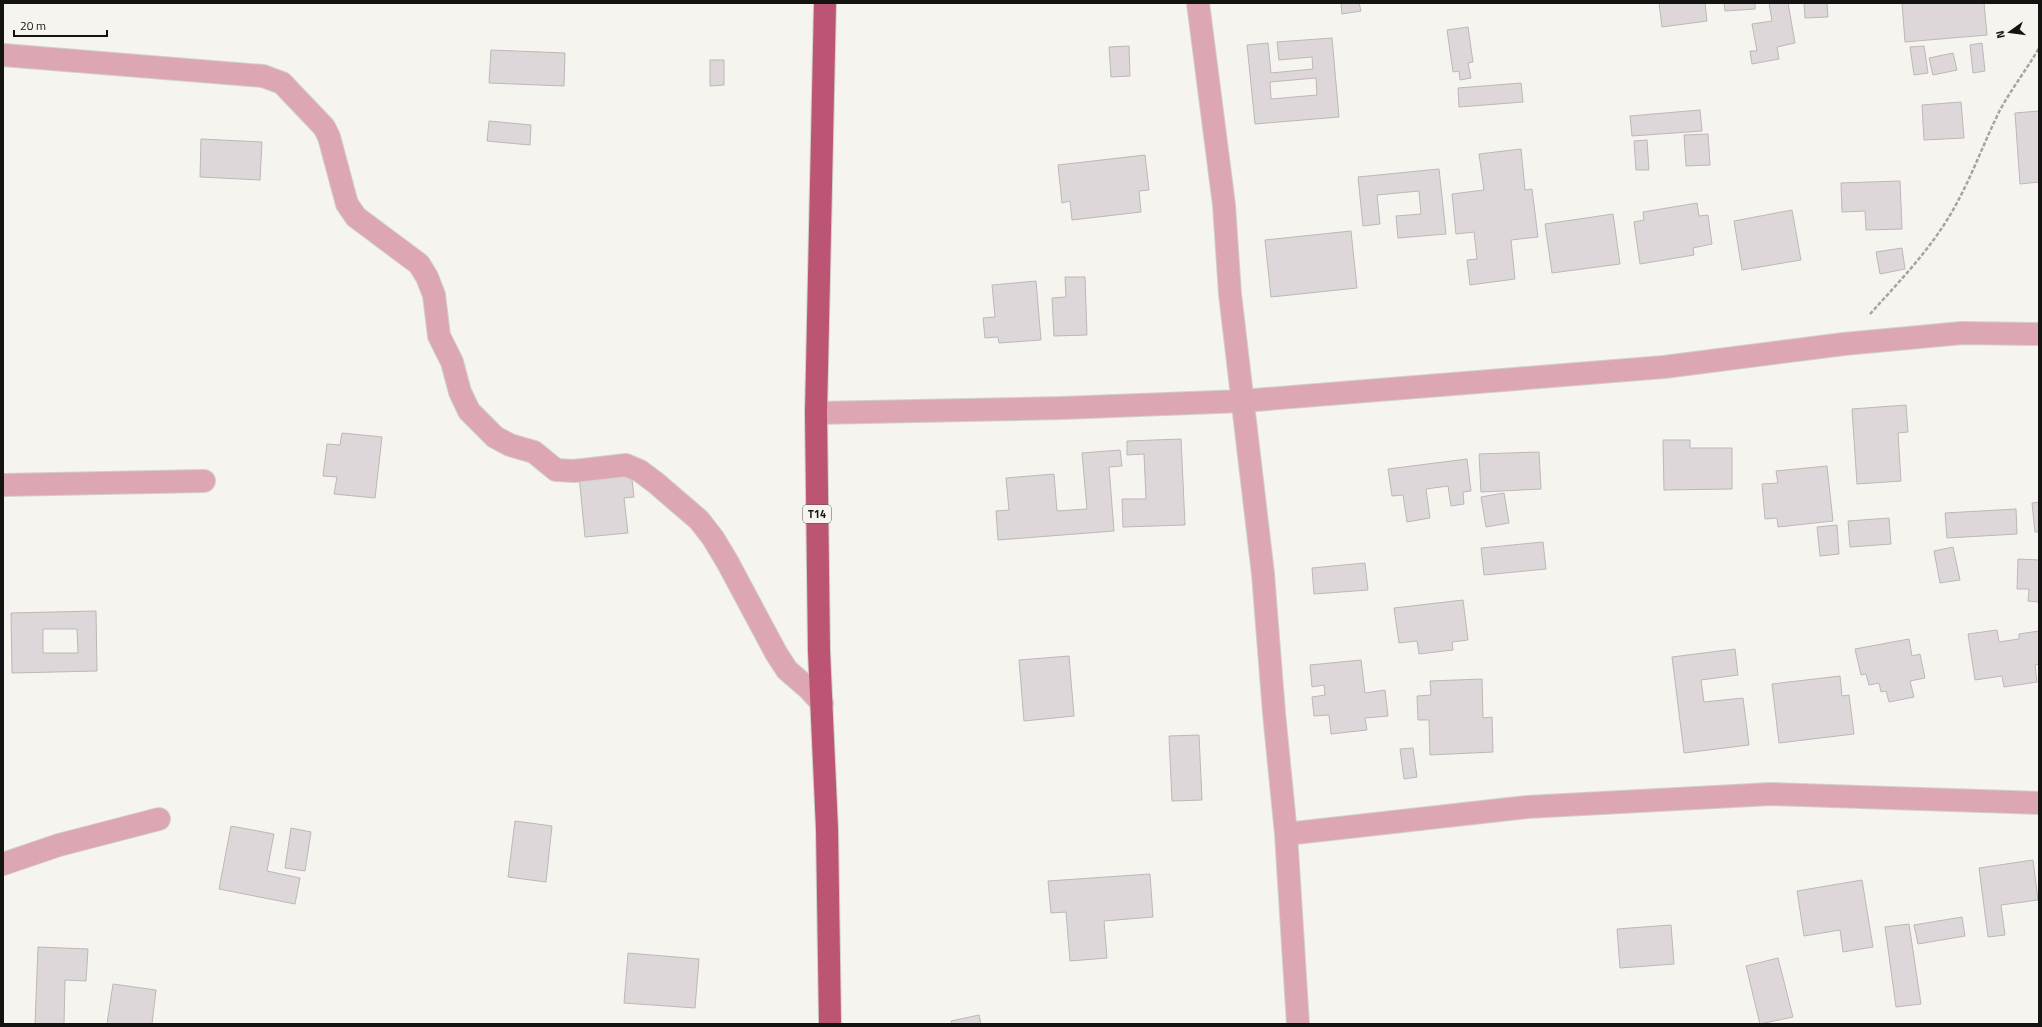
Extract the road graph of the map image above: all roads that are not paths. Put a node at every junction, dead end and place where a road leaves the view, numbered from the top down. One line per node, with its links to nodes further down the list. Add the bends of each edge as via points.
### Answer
1 (825, 3): 6 (highway, T14)
2 (1198, 3): 5 (street, via 1224,205 1230,294)
3 (3, 55): 9 (street, via 263,76 282,83 324,127 330,137 347,204 356,217 419,264 427,277 434,295 439,336 452,362 460,392 469,411 495,436 510,445 534,452 556,470 574,471 626,465 640,471 656,483 699,520 713,538 776,654 787,670)
4 (2039, 334): 5 (street, via 1962,333 1844,344 1664,367)
5 (1243, 401): 6 (street); 12 (street, via 1263,574)
6 (816, 413): 9 (highway, T14)
7 (204, 481): 8 (street)
8 (3, 484)
9 (822, 703): 14 (highway, T14)
10 (2039, 803): 12 (street, via 1771,794 1527,807)
11 (159, 818): 13 (street, via 59,845)
12 (1286, 834): 15 (street)
13 (3, 864)
14 (830, 1024)
15 (1298, 1024)

